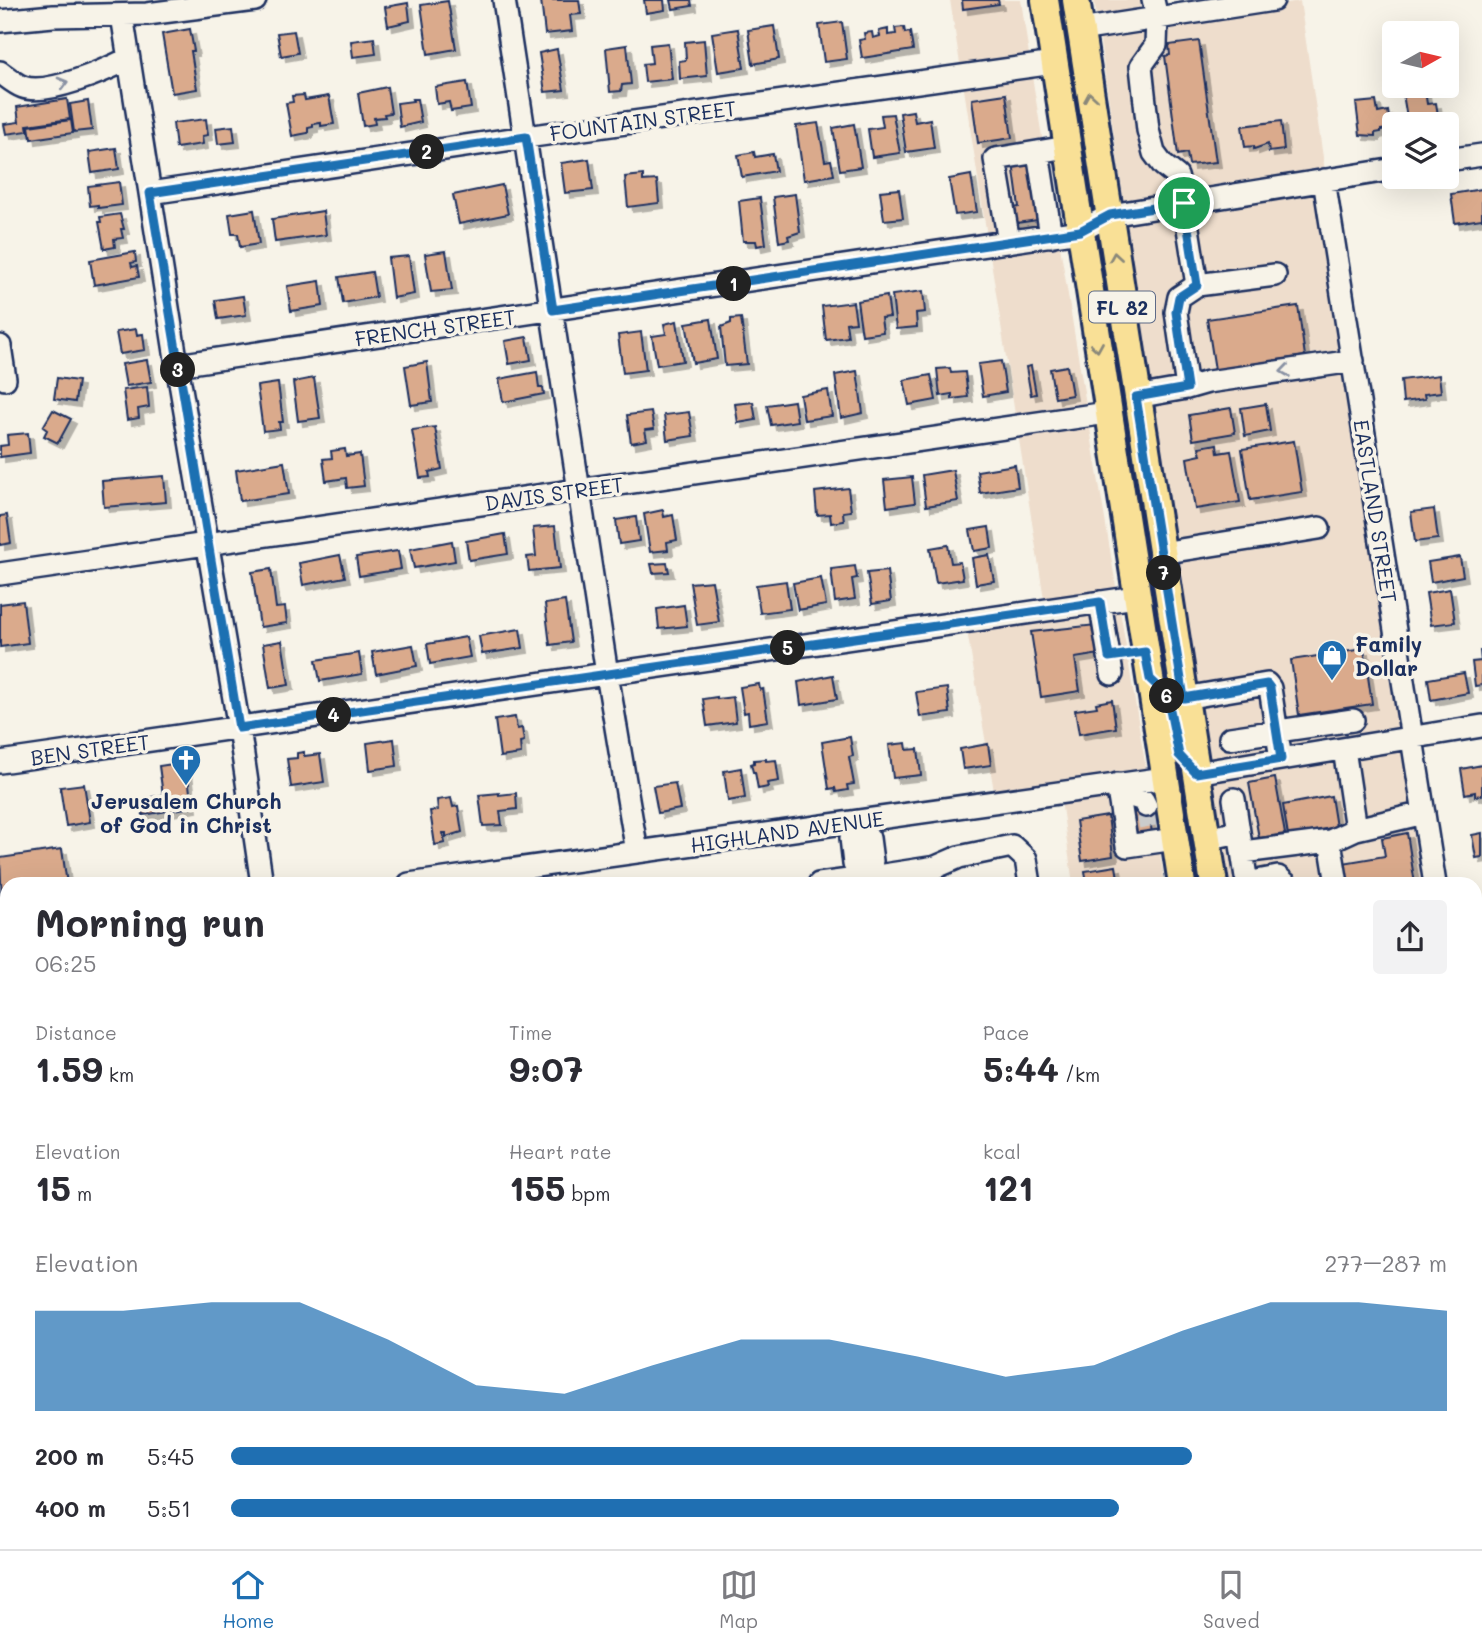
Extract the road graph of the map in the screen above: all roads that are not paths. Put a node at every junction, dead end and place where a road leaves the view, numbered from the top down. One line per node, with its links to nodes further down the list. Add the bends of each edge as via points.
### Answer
1 (255, 0): 7 (street)
2 (504, 0): 13 (street)
3 (1045, 0): 11 (main road, FL 82)
4 (1076, 0): 9 (main road, FL 82)
5 (1273, 0): 6 (street)
6 (1155, 9): 9 (street); 21 (street, via 1156,45 1141,66 1148,130 1154,153 1177,176)
7 (122, 15): 8 (street); 10 (street)
8 (0, 22)
9 (1080, 30): 22 (main road, FL 82, one-way to 9)
10 (128, 59): 12 (street, one-way to 10, via 25,88 47,88); 20 (street)
11 (1054, 63): 13 (street, FOUNTAIN STREET); 16 (main road, FL 82)
12 (0, 72)
13 (526, 137): 20 (street, FOUNTAIN STREET); 28 (street)
14 (1038, 152): 16 (street); 24 (street); 25 (street, via 995,159)
15 (1482, 155): 17 (street)
16 (1069, 158): 23 (main road, FL 82)
17 (1459, 158)
18 (1382, 171): 19 (street, FRENCH STREET)
19 (1324, 180): 21 (street, FRENCH STREET); 30 (street, EASTLAND STREET)
20 (150, 193): 31 (street)
21 (1184, 203): 22 (street, FRENCH STREET); 27 (street)
22 (1108, 216): 23 (street, FRENCH STREET); 34 (main road, FL 82, one-way to 22)
23 (1080, 231): 24 (street, FRENCH STREET); 35 (main road, FL 82, one-way to 35)
24 (1051, 236): 25 (street, FRENCH STREET)
25 (1009, 242): 28 (street, FRENCH STREET)
26 (1275, 275): 27 (street)
27 (1197, 285): 33 (street, via 1179,297 1176,312)
28 (553, 310): 31 (street, FRENCH STREET); 36 (street)
29 (0, 346): 32 (street)
30 (1353, 361): 33 (street, one-way to 33); 53 (street, EASTLAND STREET)
31 (177, 365): 38 (street)
32 (5, 379)
33 (1187, 388): 34 (street)
34 (1136, 397): 39 (main road, FL 82)
35 (1107, 413): 36 (street, DAVIS STREET); 41 (main road, FL 82)
36 (579, 489): 38 (street, DAVIS STREET); 44 (street)
37 (1319, 528): 39 (street)
38 (209, 544): 40 (street, DAVIS STREET); 50 (street)
39 (1161, 554): 46 (main road, FL 82)
40 (0, 574)
41 (1136, 597): 42 (street, BEN STREET); 43 (main road, FL 82)
42 (1100, 602): 43 (street, via 1111,666); 44 (street, BEN STREET)
43 (1145, 652): 45 (main road, FL 82)
44 (607, 674): 50 (street, BEN STREET); 70 (street)
45 (1150, 679): 57 (main road, via 1167,695 1179,755); 58 (main road, FL 82)
46 (1184, 698): 51 (street, via 1267,684); 57 (main road, FL 82)
47 (1353, 720): 48 (street)
48 (1324, 724): 51 (street); 54 (street)
49 (1482, 726): 53 (street)
50 (239, 728): 56 (street, BEN STREET); 73 (street)
51 (1277, 731): 52 (street); 55 (street)
52 (1230, 738)
53 (1411, 738): 54 (street); 63 (street, EASTLAND STREET)
54 (1336, 750): 55 (street); 65 (street)
55 (1281, 759): 57 (street)
56 (0, 762)
57 (1196, 773): 62 (main road, FL 82)
58 (1165, 778): 59 (street, HIGHLAND AVENUE); 62 (main road, via 1182,786); 66 (main road, FL 82)
59 (1118, 788): 61 (street); 64 (street, HIGHLAND AVENUE); 66 (street, via 1127,846)
60 (1234, 799): 69 (street)
61 (1146, 806)
62 (1202, 812): 67 (main road, FL 82)
63 (1424, 813): 65 (street); 81 (street, EASTLAND STREET)
64 (858, 826): 70 (street, HIGHLAND AVENUE); 71 (street, via 850,838 854,864)
65 (1356, 829): 68 (street)
66 (1159, 839): 77 (main road, FL 82)
67 (1206, 839): 69 (street); 78 (main road, FL 82)
68 (1330, 841): 69 (street); 80 (street)
69 (1241, 842): 79 (street)
70 (637, 852): 74 (street, HIGHLAND AVENUE)
71 (864, 874): 72 (street, via 936,867); 75 (street)
72 (945, 874): 76 (street, via 959,857 1012,846 1026,859)
73 (261, 877)
74 (484, 877)
75 (850, 877)
76 (1029, 877)
77 (1178, 877)
78 (1213, 877)
79 (1246, 877)
80 (1336, 877)
81 (1434, 877)

